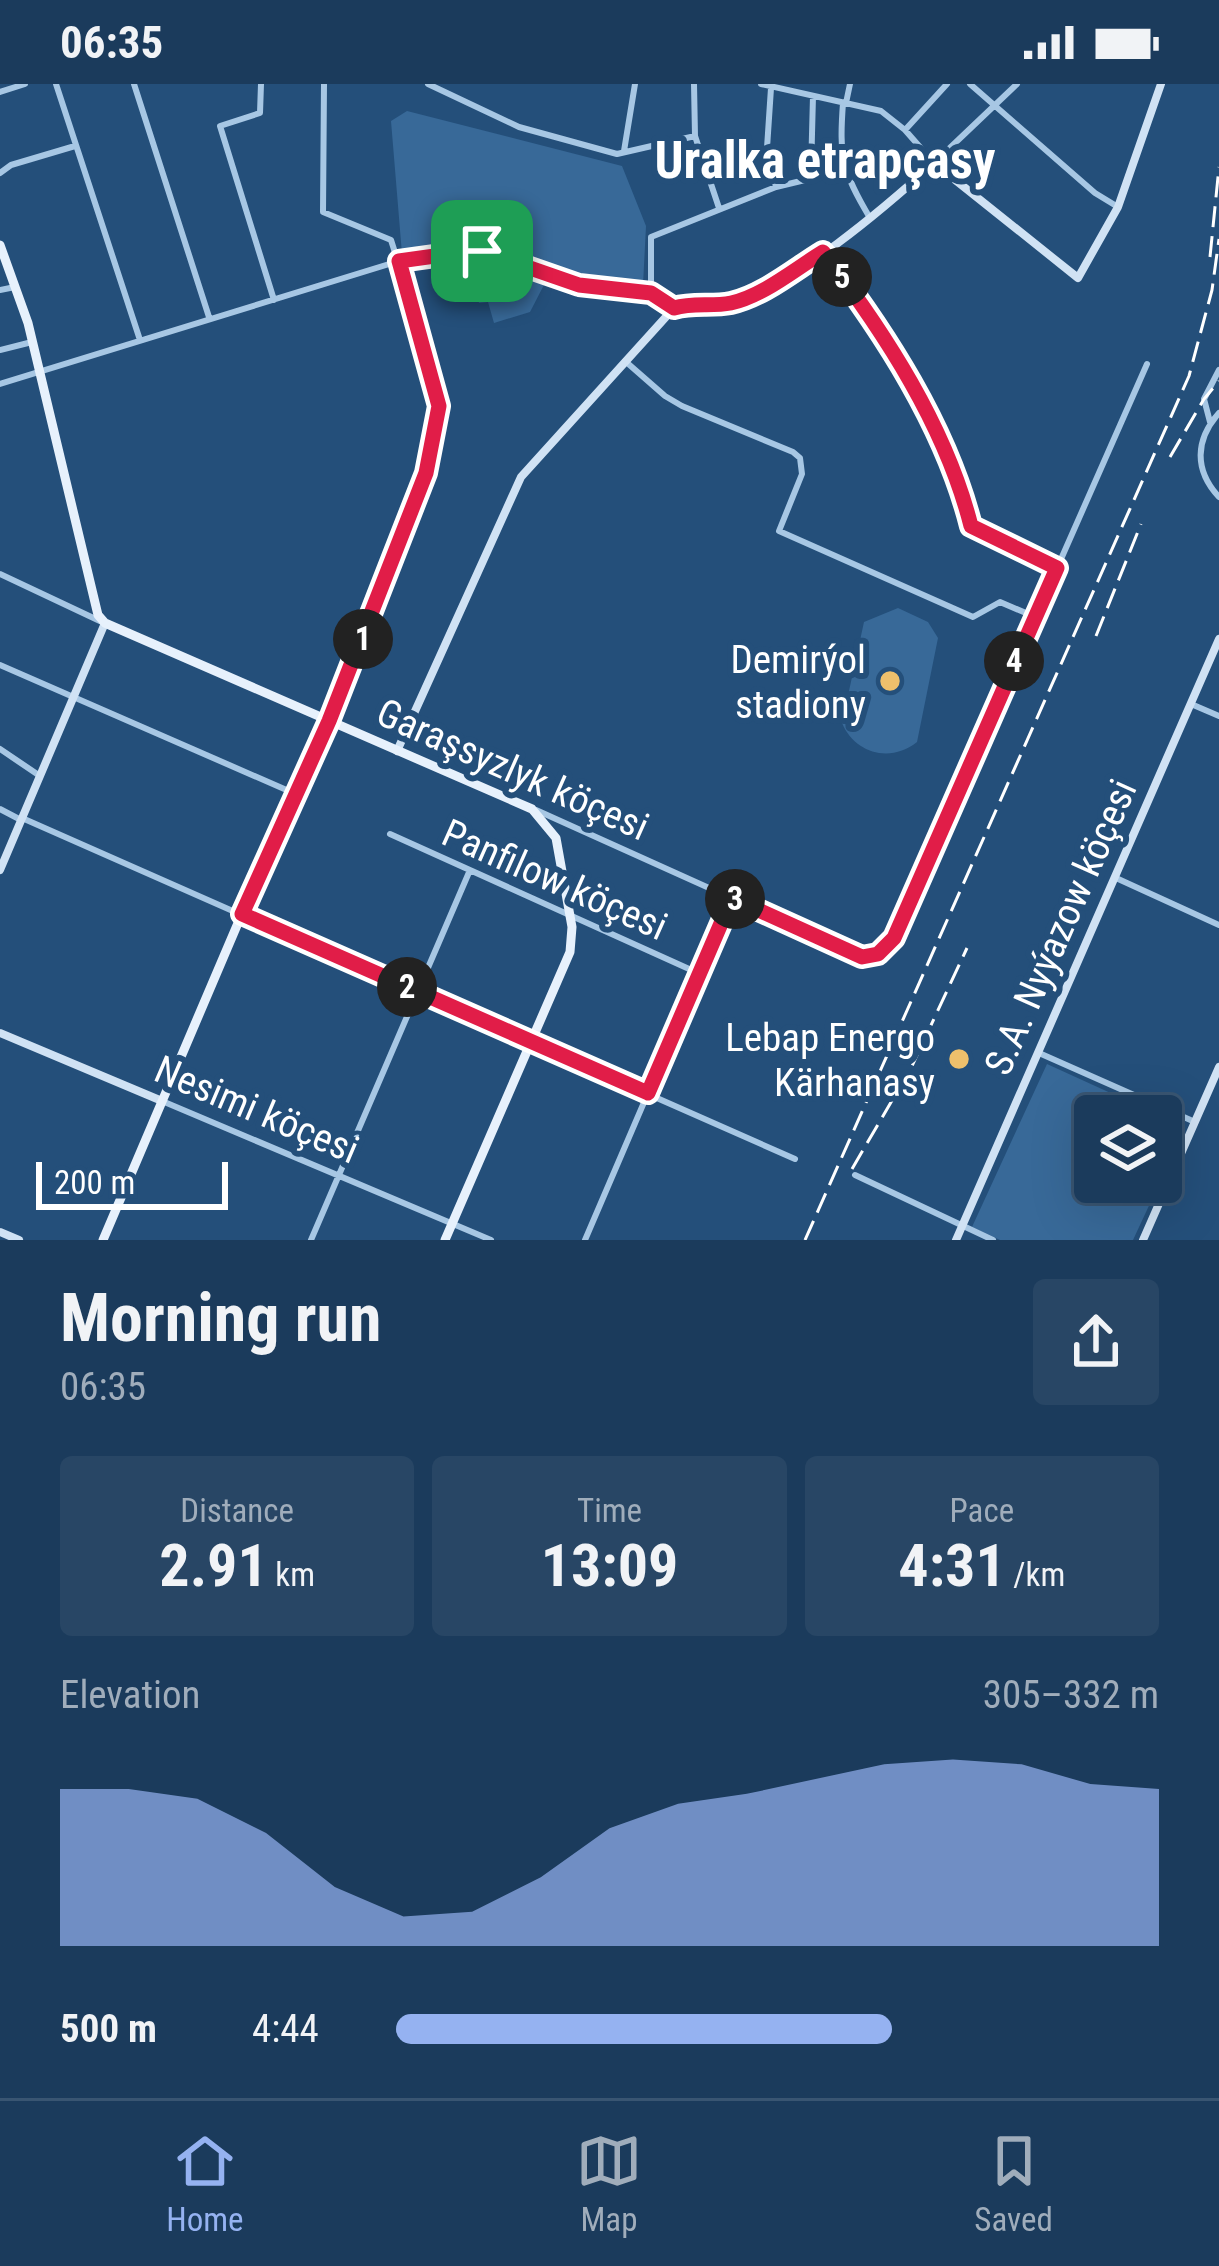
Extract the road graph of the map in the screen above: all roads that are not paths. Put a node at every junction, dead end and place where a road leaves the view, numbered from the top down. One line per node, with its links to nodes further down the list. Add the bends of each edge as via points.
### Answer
1 (25, 84): 17 (street)
2 (56, 84): 23 (street)
3 (134, 84): 39 (street)
4 (261, 84): 37 (street, via 260,113 220,126)
5 (324, 84): 33 (street, via 323,212 391,239)
6 (428, 84): 24 (street, via 519,127)
7 (635, 84): 24 (street)
8 (694, 84): 22 (street)
9 (761, 84): 16 (street)
10 (818, 84): 18 (street)
11 (850, 84): 19 (street)
12 (947, 84): 21 (street)
13 (970, 84): 20 (street)
14 (1017, 84): 20 (street)
15 (1161, 84): 28 (street)
16 (771, 85): 18 (street); 27 (street, via 767,148)
17 (0, 92)
18 (815, 97): 19 (street); 27 (street, via 811,172)
19 (844, 103): 21 (street, via 880,111); 30 (street, via 839,152)
20 (995, 106): 25 (street); 28 (street)
21 (905, 130): 25 (street)
22 (695, 136): 24 (street); 29 (street)
23 (76, 145): 26 (street); 40 (street)
24 (623, 153)
25 (934, 164): 28 (street, via 1078,278); 30 (street)
26 (0, 173)
27 (776, 188): 29 (street)
28 (1118, 207)
29 (720, 209): 36 (street, via 651,237)
30 (871, 219): 32 (street)
31 (0, 244): 34 (main road)
32 (823, 252): 38 (street, via 730,303); 51 (street, via 901,367 961,485 971,526)
33 (399, 261): 36 (street, via 478,250 579,285); 37 (street); 60 (street, via 439,406 426,473)
34 (15, 287): 35 (street); 41 (main road)
35 (0, 290)
36 (651, 293): 38 (street)
37 (274, 299): 39 (street)
38 (674, 308): 43 (street)
39 (209, 317): 40 (street)
40 (140, 339): 45 (street)
41 (32, 342): 42 (street); 45 (main road)
42 (0, 350)
43 (626, 361): 53 (street, via 665,397 800,458 802,474 779,531 973,617 1000,602); 62 (street, via 521,477)
44 (1147, 364): 51 (street)
45 (38, 370): 47 (street); 54 (main road)
46 (1219, 370): 49 (street, via 1204,399)
47 (0, 384)
48 (1219, 412): 49 (street)
49 (1210, 422): 50 (street, via 1199,463)
50 (1219, 497)
51 (1057, 568): 53 (street)
52 (0, 574): 54 (street)
53 (1034, 616): 72 (street, Garaşsyzlyk köçesi, via 894,938 878,954 862,957)
54 (105, 623): 57 (street); 60 (main road, Garaşsyzlyk köçesi)
55 (1219, 638): 58 (street, S.A. Nyýazow köçesi)
56 (0, 665): 57 (street)
57 (74, 698): 63 (street); 64 (street)
58 (1191, 704): 59 (street); 71 (street, S.A. Nyýazow köçesi)
59 (1219, 716)
60 (329, 721): 62 (main road, Garaşsyzlyk köçesi); 64 (main road)
61 (0, 749): 63 (street)
62 (397, 751): 66 (main road, Garaşsyzlyk köçesi)
63 (40, 776): 67 (street)
64 (298, 795): 73 (main road)
65 (0, 809): 67 (street)
66 (532, 809): 72 (street, Garaşsyzlyk köçesi); 74 (main road, via 556,838)
67 (22, 819): 69 (street); 73 (street)
68 (390, 834): 70 (street, Panfilow köçesi)
69 (0, 870)
70 (470, 870): 74 (street, Panfilow köçesi); 77 (street)
71 (1116, 878): 75 (street); 80 (street, S.A. Nyýazow köçesi)
72 (732, 898): 76 (street)
73 (242, 914): 77 (street); 83 (main road)
74 (568, 915): 76 (street, Panfilow köçesi); 79 (main road, via 570,952)
75 (1219, 925)
76 (699, 973): 82 (street)
77 (417, 991): 79 (street); 87 (street)
78 (0, 1034): 83 (street, Nesimi köçesi)
79 (530, 1042): 82 (street); 88 (main road)
80 (1038, 1053): 84 (street); 89 (street, S.A. Nyýazow köçesi)
81 (1219, 1067): 84 (street)
82 (648, 1093): 85 (street); 96 (street)
83 (162, 1101): 87 (street, Nesimi köçesi); 92 (main road)
84 (1195, 1122): 99 (street)
85 (795, 1159)
86 (855, 1175): 89 (street)
87 (338, 1177): 88 (street, Nesimi köçesi); 93 (street)
88 (452, 1223): 94 (main road); 95 (street, Nesimi köçesi)
89 (962, 1226): 97 (street, S.A. Nyýazow köçesi); 98 (street)
90 (0, 1232): 91 (street)
91 (19, 1240)
92 (103, 1240)
93 (311, 1240)
94 (445, 1240)
95 (491, 1240)
96 (585, 1240)
97 (956, 1240)
98 (993, 1240)
99 (1143, 1240)

